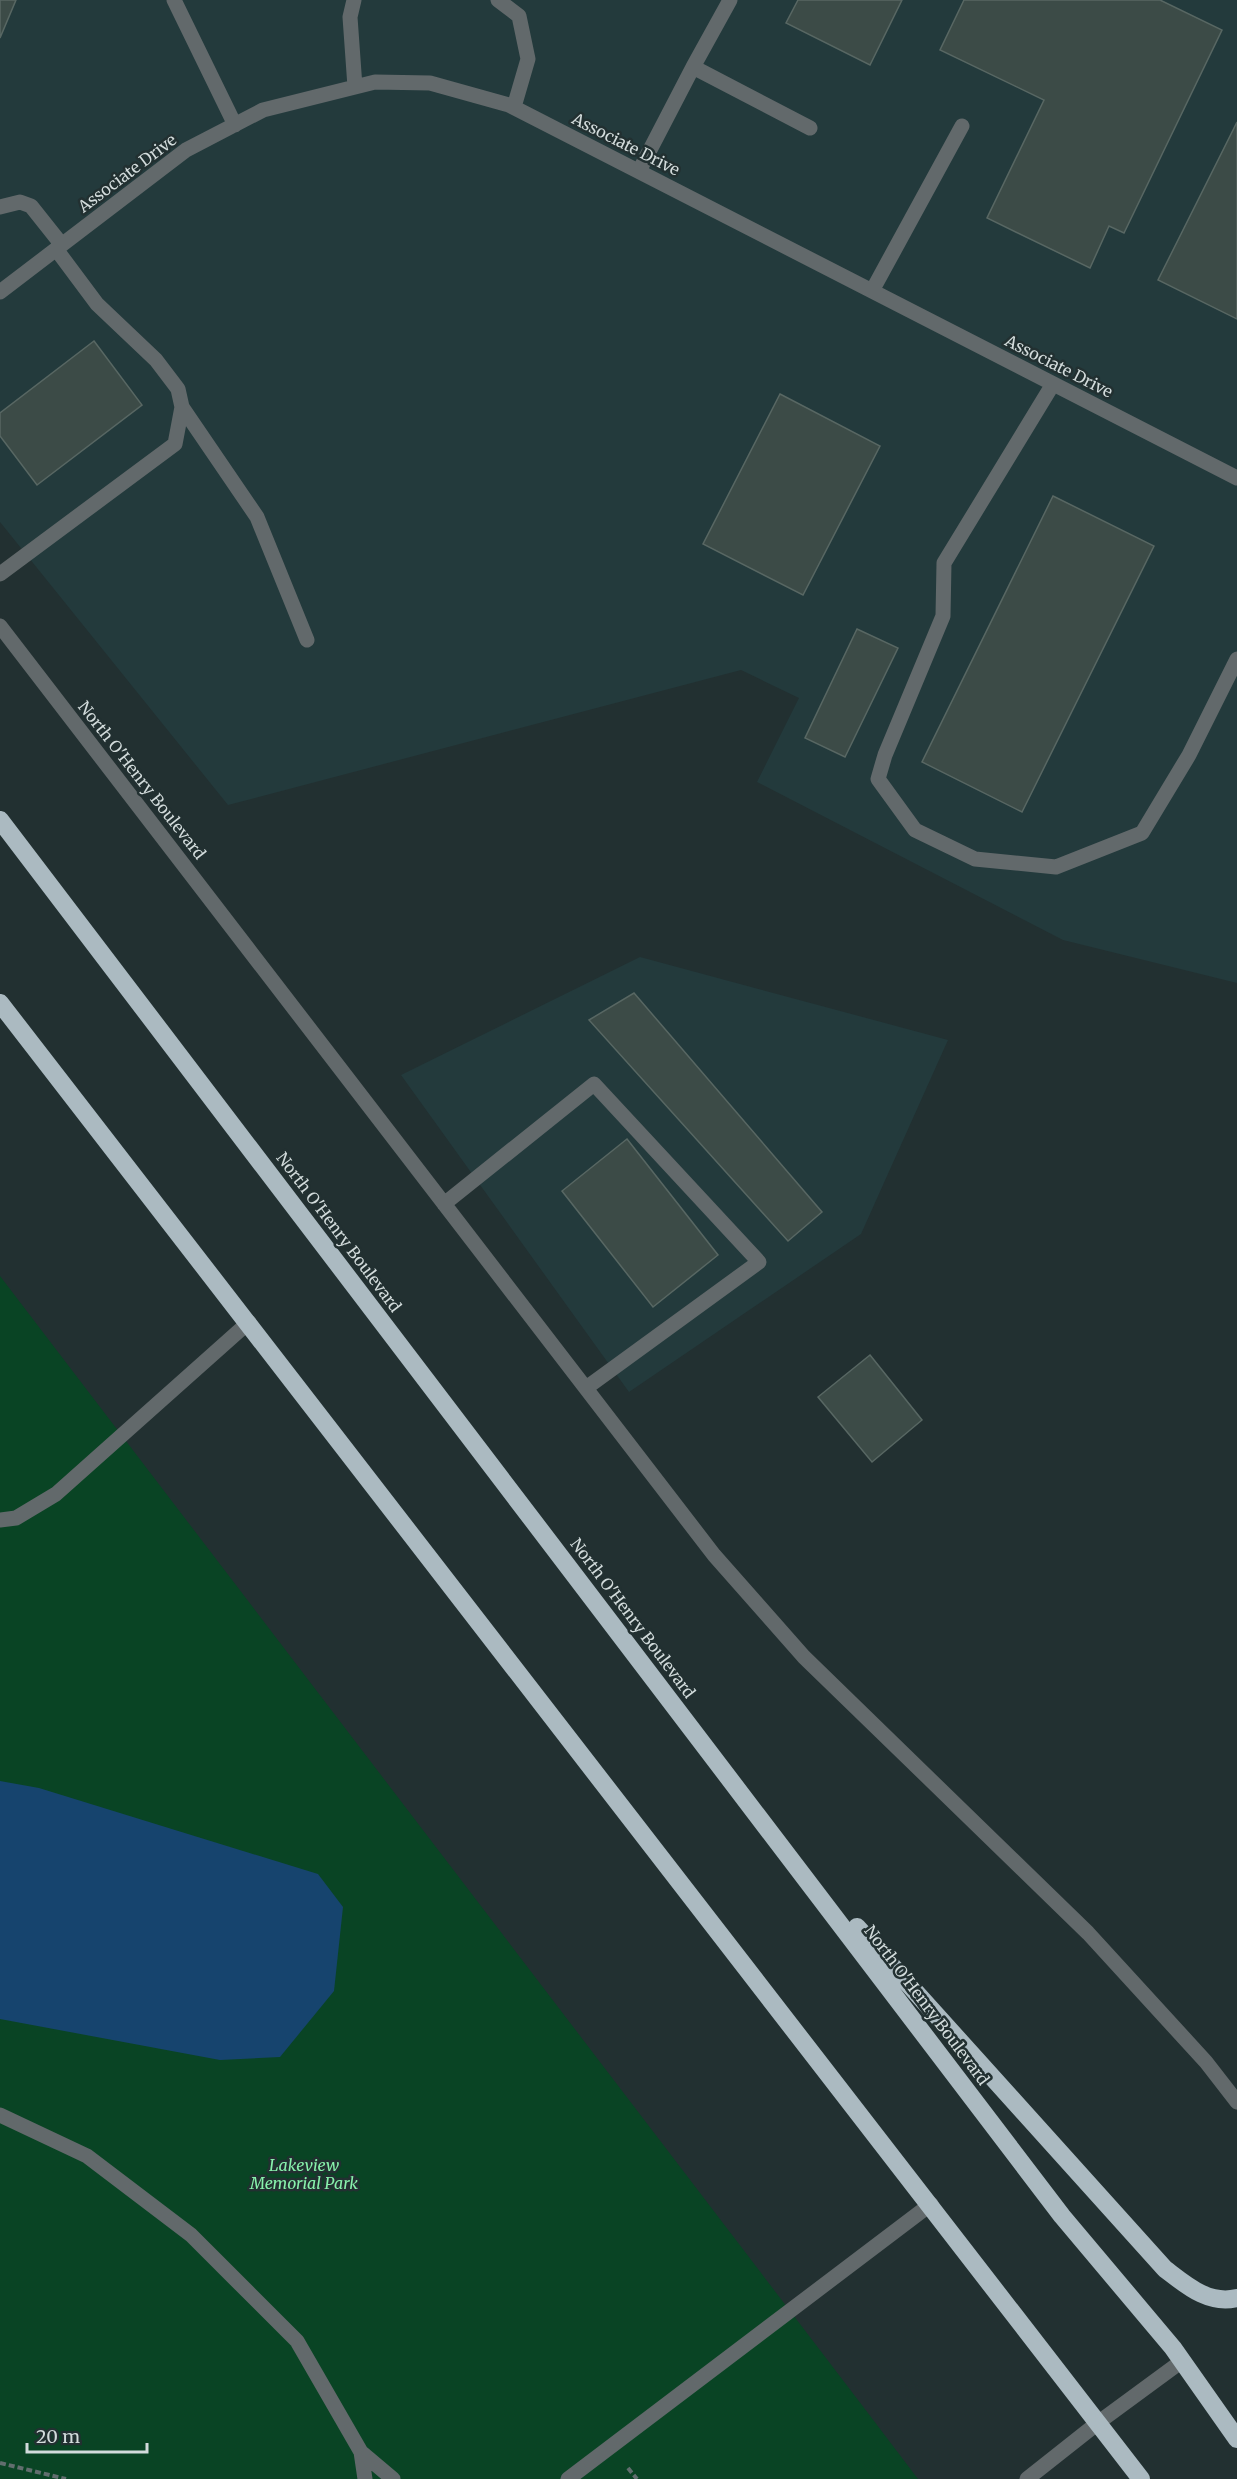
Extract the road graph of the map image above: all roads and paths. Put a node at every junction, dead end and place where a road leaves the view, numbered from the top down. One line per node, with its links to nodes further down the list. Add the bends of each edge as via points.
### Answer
1 (174, 0): 8 (street)
2 (354, 0): 6 (street, via 350,17)
3 (498, 0): 7 (street, via 519,16 528,59)
4 (730, 0): 5 (street)
5 (693, 67): 10 (street); 11 (street)
6 (355, 87): 7 (street, Associate Drive, via 375,82 429,83); 8 (street, Associate Drive, via 263,110)
7 (514, 107): 11 (street, Associate Drive)
8 (235, 125): 13 (street, Associate Drive, via 186,150)
9 (962, 126): 14 (street)
10 (810, 128)
11 (639, 171): 14 (street, Associate Drive)
12 (0, 207): 13 (street, via 20,202 31,206)
13 (59, 247): 15 (street, Associate Drive); 17 (street, via 98,304 156,360 178,389)
14 (872, 291): 16 (street, Associate Drive)
15 (0, 292)
16 (1053, 384): 18 (street, Associate Drive); 22 (street, via 944,563 943,616 878,779 915,830 975,858 1056,867 1142,833 1189,755)
17 (182, 407): 19 (street, via 175,444); 21 (street, via 256,517)
18 (1237, 478)
19 (0, 574)
20 (0, 626): 25 (street, North O'Henry Boulevard)
21 (307, 640)
22 (1237, 659)
23 (0, 820): 29 (highway, North O'Henry Boulevard)
24 (0, 1003): 26 (highway)
25 (444, 1204): 27 (street, North O'Henry Boulevard); 27 (street, via 594,1083 759,1262)
26 (249, 1322): 28 (street, via 56,1494 16,1518); 32 (highway)
27 (586, 1388): 30 (street, North O'Henry Boulevard, via 714,1555 804,1657 1088,1933 1206,2062)
28 (0, 1520)
29 (776, 1837): 33 (highway, via 1165,2269 1197,2294); 34 (highway, North O'Henry Boulevard, via 1062,2216)
30 (1237, 2102)
31 (0, 2115): 37 (street, via 87,2156 191,2235 297,2341)
32 (931, 2204): 35 (highway); 42 (street)
33 (1237, 2298)
34 (1182, 2361): 35 (street); 36 (highway, North O'Henry Boulevard)
35 (1099, 2422): 43 (street); 44 (highway)
36 (1237, 2439)
37 (361, 2452): 40 (street); 41 (street)
38 (0, 2463): 39 (path)
39 (66, 2479)
40 (365, 2479)
41 (393, 2479)
42 (568, 2479)
43 (1027, 2479)
44 (1141, 2479)

